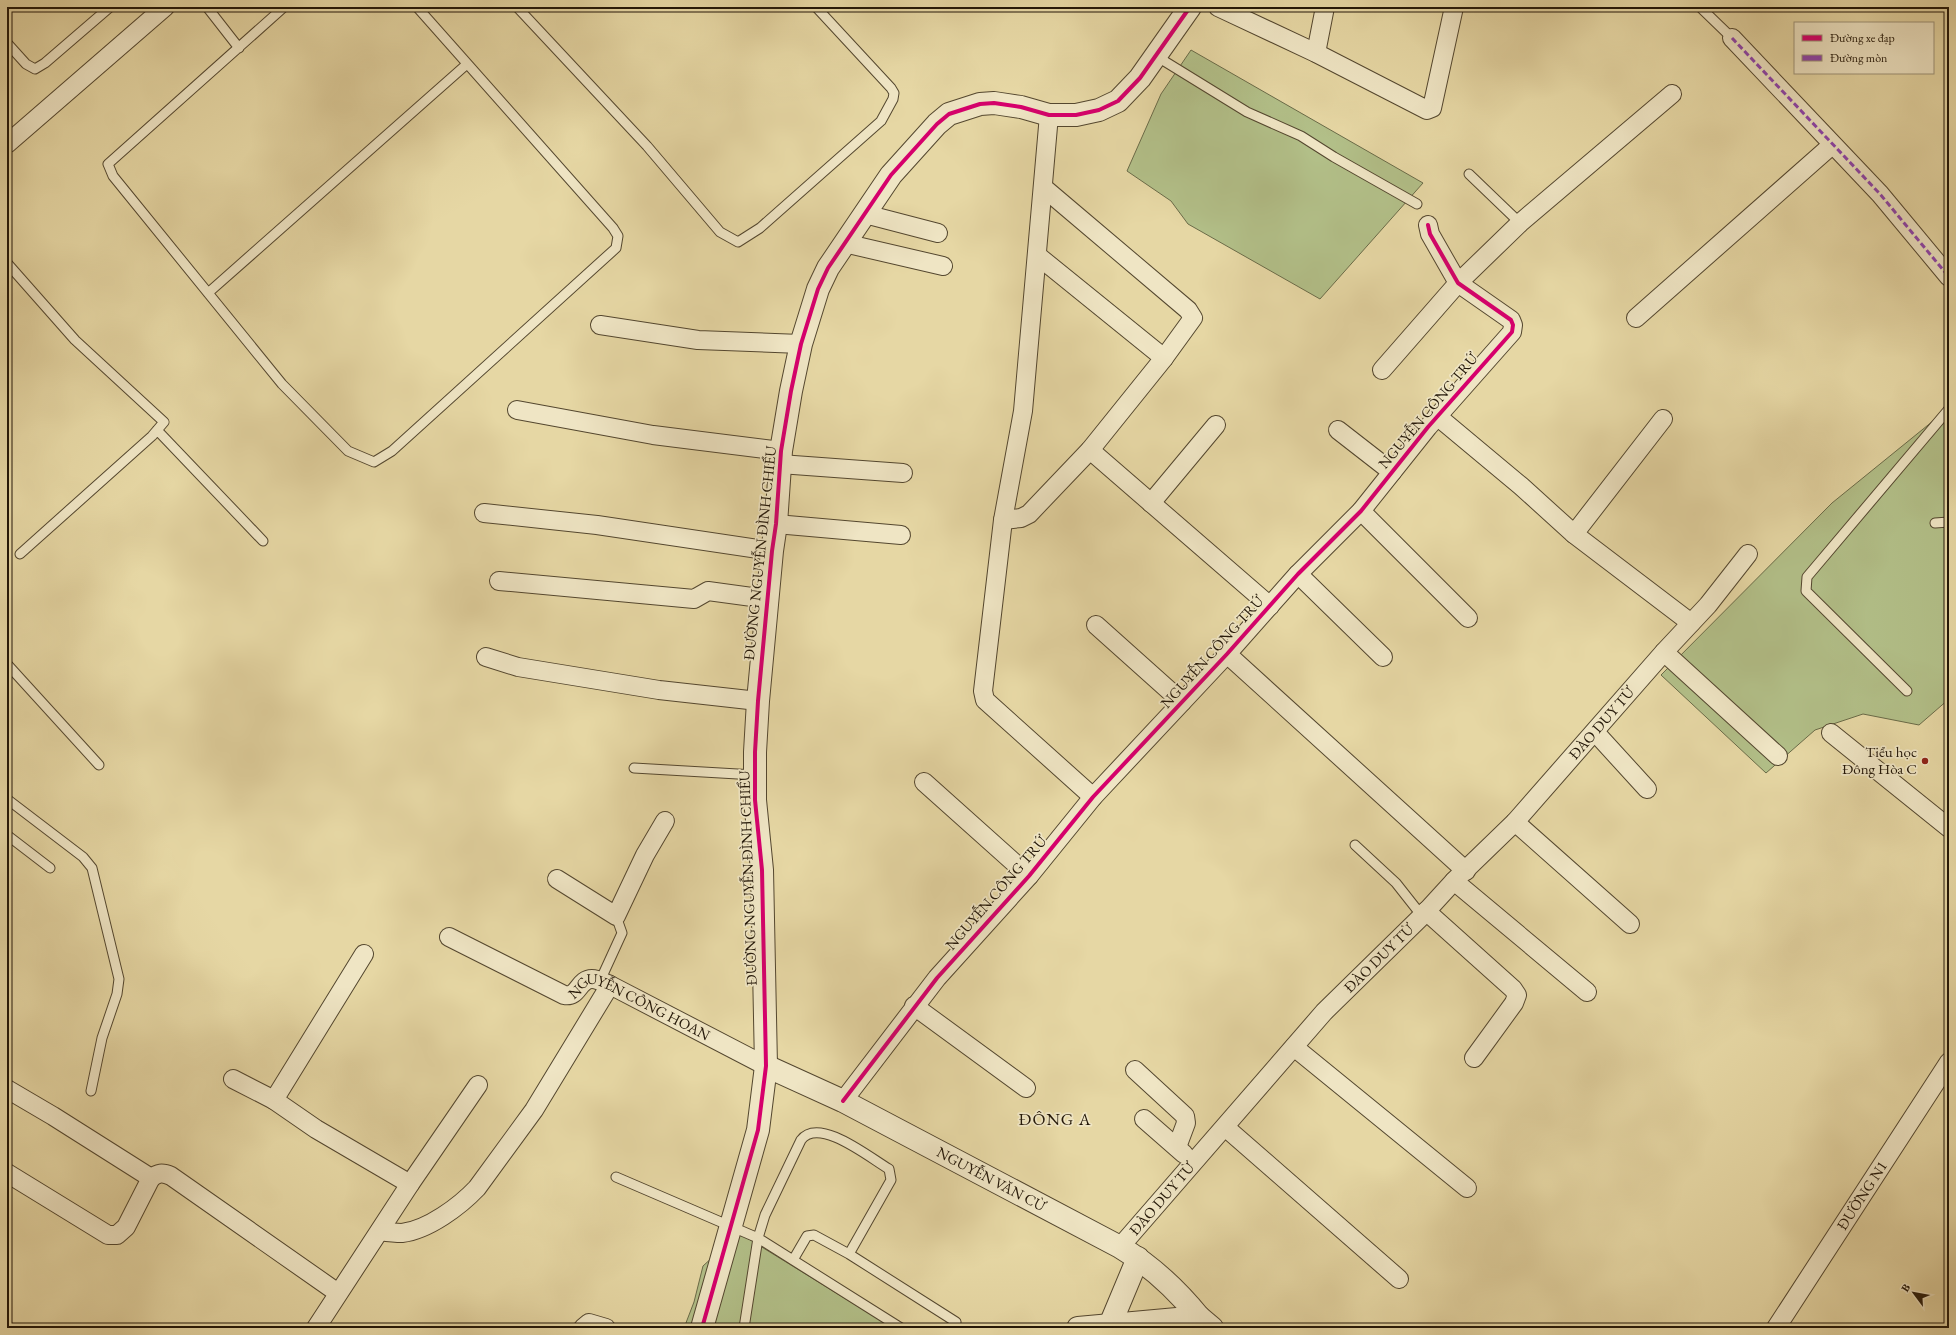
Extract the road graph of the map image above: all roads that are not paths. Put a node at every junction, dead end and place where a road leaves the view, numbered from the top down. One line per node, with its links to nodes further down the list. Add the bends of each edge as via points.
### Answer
1 (110, 7): 14 (lane, via 35,69 26,64)
2 (165, 7): 21 (street)
3 (207, 7): 15 (lane)
4 (284, 7): 15 (lane)
5 (417, 7): 18 (lane)
6 (518, 7): 7 (lane, via 647,146 720,232 738,242 760,228 881,121 893,99 894,93 891,88)
7 (816, 7)
8 (1190, 7): 17 (street, ĐƯỜNG NGUYỄN ĐÌNH CHIỂU)
9 (1218, 7): 16 (street)
10 (1325, 7): 16 (street)
11 (1454, 7): 16 (street, via 1432,108 1427,110)
12 (1700, 7): 13 (lane)
13 (1732, 38): 22 (street)
14 (7, 43)
15 (239, 48): 36 (lane, via 108,164 113,176)
16 (1316, 53)
17 (1156, 56): 20 (street, ĐƯỜNG NGUYỄN ĐÌNH CHIỂU, via 1118,101 1099,110 1076,115); 25 (lane, via 1246,112 1301,136)
18 (467, 64): 36 (lane); 36 (lane, via 613,228 618,236 616,248 392,452 374,462 348,451 282,384)
19 (1672, 94): 27 (street)
20 (1050, 115): 24 (street); 26 (street, ĐƯỜNG NGUYỄN ĐÌNH CHIỂU, via 1022,107 994,104 980,104 950,114 937,124 891,175)
21 (7, 144)
22 (1832, 145): 34 (street, via 1880,194); 37 (street)
23 (1469, 174): 27 (lane)
24 (1044, 188): 31 (street); 40 (street, via 1192,313 1191,323)
25 (1417, 204)
26 (865, 214): 29 (street); 30 (street, ĐƯỜNG NGUYỄN ĐÌNH CHIỂU)
27 (1520, 223): 35 (street)
28 (1428, 225): 35 (street, NGUYỄN CÔNG TRỨ, via 1430,234)
29 (938, 233)
30 (844, 243): 33 (street); 39 (street, ĐƯỜNG NGUYỄN ĐÌNH CHIỂU, via 818,289)
31 (1038, 256): 40 (street); 56 (street, via 1023,411)
32 (7, 263): 47 (lane, via 75,340 164,422)
33 (943, 266)
34 (1949, 277)
35 (1458, 283): 41 (street); 44 (street, NGUYỄN CÔNG TRỨ, via 1511,320 1512,332)
36 (208, 293)
37 (1636, 318)
38 (600, 325): 39 (street, via 698,340)
39 (801, 344): 50 (street, ĐƯỜNG NGUYỄN ĐÌNH CHIỂU)
40 (1164, 358): 49 (street)
41 (1382, 370)
42 (1949, 409): 78 (lane, via 1807,577 1806,583 1806,591)
43 (517, 410): 50 (street)
44 (1437, 416): 51 (street, NGUYỄN CÔNG TRỨ); 61 (street)
45 (1663, 419): 61 (street)
46 (1216, 425): 53 (street)
47 (157, 430): 62 (lane); 64 (lane)
48 (1338, 430): 51 (street)
49 (1090, 450): 53 (street); 56 (street, via 1029,514 1021,518)
50 (781, 458): 52 (street); 59 (street, ĐƯỜNG NGUYỄN ĐÌNH CHIỂU)
51 (1392, 472): 54 (street, NGUYỄN CÔNG TRỨ)
52 (903, 473)
53 (1151, 503): 69 (street)
54 (1361, 510): 66 (street, NGUYỄN CÔNG TRỨ); 70 (street)
55 (484, 513): 63 (street, via 597,525)
56 (1002, 520): 89 (street, via 984,675 985,700)
57 (1949, 522): 58 (lane)
58 (1935, 523)
59 (776, 524): 60 (street); 63 (street, ĐƯỜNG NGUYỄN ĐÌNH CHIỂU)
60 (901, 534)
61 (1574, 534): 71 (street)
62 (263, 541)
63 (772, 551): 68 (street, ĐƯỜNG NGUYỄN ĐÌNH CHIỂU)
64 (20, 554)
65 (1748, 554): 71 (street, ĐÀO DUY TỪ)
66 (1298, 574): 69 (street, NGUYỄN CÔNG TRỨ); 76 (street)
67 (499, 581): 68 (street, via 694,599 708,591)
68 (767, 598): 79 (street, ĐƯỜNG NGUYỄN ĐÌNH CHIỂU)
69 (1270, 606): 74 (street, NGUYỄN CÔNG TRỨ)
70 (1468, 618)
71 (1691, 623): 73 (street, ĐÀO DUY TỪ)
72 (1096, 625): 80 (street)
73 (1664, 652): 81 (street, ĐÀO DUY TỪ); 83 (street)
74 (1227, 654): 80 (street, NGUYỄN CÔNG TRỨ); 98 (street)
75 (486, 657): 79 (street, via 518,667 660,690)
76 (1383, 657)
77 (7, 664): 84 (lane)
78 (1907, 690)
79 (758, 701): 86 (street, ĐƯỜNG NGUYỄN ĐÌNH CHIỂU)
80 (1182, 702): 89 (street, NGUYỄN CÔNG TRỨ)
81 (1595, 732): 88 (street); 92 (street, ĐÀO DUY TỪ)
82 (1831, 734): 93 (street)
83 (1778, 756)
84 (99, 765)
85 (634, 768): 86 (lane)
86 (755, 775): 111 (street, ĐƯỜNG NGUYỄN ĐÌNH CHIỂU, via 762,870)
87 (924, 782): 97 (street)
88 (1646, 789)
89 (1092, 797): 97 (street, NGUYỄN CÔNG TRỨ)
90 (7, 799): 117 (lane, via 83,857 92,868 119,979 117,994 102,1038)
91 (665, 820): 101 (street)
92 (1515, 822): 98 (street, ĐÀO DUY TỪ); 102 (street)
93 (1949, 828)
94 (7, 835): 96 (lane)
95 (1355, 844): 100 (lane)
96 (50, 868)
97 (1029, 876): 107 (street, NGUYỄN CÔNG TRỨ)
98 (1460, 876): 100 (street, ĐÀO DUY TỪ); 106 (street)
99 (557, 879): 101 (street)
100 (1424, 914): 108 (street, ĐÀO DUY TỪ, via 1324,1012); 109 (street, via 1517,995 1514,1003)
101 (616, 916): 105 (lane, via 622,933)
102 (1630, 924)
103 (449, 937): 105 (street, NGUYỄN CÔNG HOAN, via 564,995 574,994 584,982 592,979)
104 (364, 954): 118 (street)
105 (605, 983): 111 (street, NGUYỄN CÔNG HOAN); 130 (street, via 534,1110 477,1188 466,1200 428,1225 402,1233)
106 (1587, 992)
107 (914, 1006): 115 (street); 119 (street, NGUYỄN CÔNG TRỨ)
108 (1294, 1048): 121 (street, ĐÀO DUY TỪ); 128 (street)
109 (1474, 1058)
110 (1949, 1062): 147 (street, ĐƯỜNG N1)
111 (766, 1066): 119 (street, NGUYỄN VĂN CỪ); 129 (street, ĐƯỜNG NGUYỄN ĐÌNH CHIỂU, via 758,1130)
112 (1135, 1070): 122 (street, via 1185,1116 1186,1123)
113 (234, 1079): 118 (street)
114 (478, 1085): 127 (street)
115 (1026, 1088)
116 (7, 1089): 126 (street)
117 (91, 1091)
118 (274, 1100): 127 (street)
119 (843, 1101): 132 (street, NGUYỄN VĂN CỪ)
120 (1144, 1119): 122 (street)
121 (1225, 1126): 123 (street, ĐÀO DUY TỪ); 135 (street)
122 (1176, 1147): 123 (street)
123 (1194, 1162): 132 (street, ĐÀO DUY TỪ)
124 (7, 1173): 126 (street, via 108,1235 117,1235 126,1227)
125 (616, 1177): 129 (lane)
126 (151, 1178): 136 (street, via 158,1173 171,1176)
127 (410, 1184): 130 (street)
128 (1467, 1188)
129 (732, 1225): 131 (lane); 142 (street, ĐƯỜNG NGUYỄN ĐÌNH CHIỂU)
130 (380, 1231): 136 (street)
131 (758, 1238): 133 (lane, via 768,1207 801,1140 805,1135 821,1132 834,1135 889,1169 891,1174 891,1180); 134 (lane); 143 (lane)
132 (1129, 1252): 137 (street, NGUYỄN VĂN CỪ, via 1182,1297); 138 (street)
133 (849, 1254): 134 (lane, via 814,1235 808,1236); 145 (lane, via 956,1322)
134 (794, 1260): 144 (lane)
135 (1399, 1279)
136 (338, 1293): 139 (street)
137 (1205, 1323): 138 (street)
138 (1110, 1325): 146 (street)
139 (316, 1328)
140 (583, 1328): 141 (street, via 588,1323)
141 (606, 1328)
142 (702, 1328)
143 (744, 1328)
144 (901, 1328)
145 (954, 1328)
146 (1078, 1328)
147 (1776, 1328)

